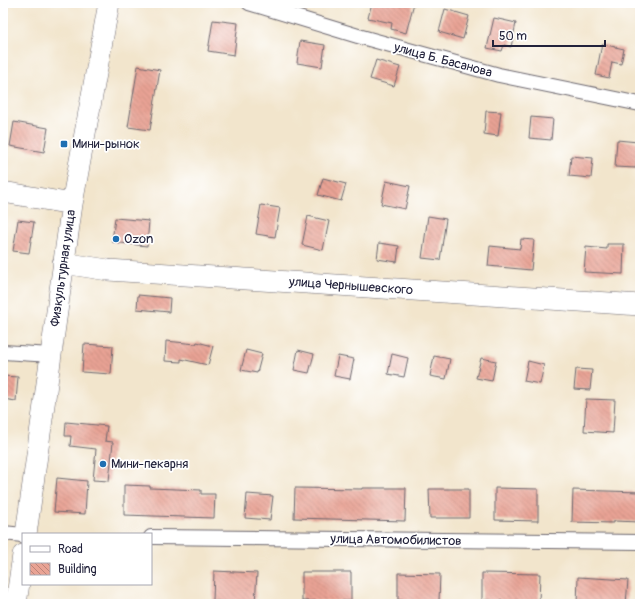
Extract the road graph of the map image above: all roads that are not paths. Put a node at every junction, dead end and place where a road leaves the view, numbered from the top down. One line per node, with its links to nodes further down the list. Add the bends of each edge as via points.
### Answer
1 (109, 3): 5 (street, Физкультурная улица)
2 (249, 3): 3 (street, улица Б. Басанова, via 499,75)
3 (640, 104)
4 (3, 192): 5 (street)
5 (72, 204): 6 (street, Физкультурная улица)
6 (63, 263): 7 (street, улица Чернышевского, via 108,270); 9 (street, Физкультурная улица)
7 (640, 305)
8 (3, 352): 9 (street)
9 (51, 355): 11 (street, Физкультурная улица)
10 (3, 533): 12 (street)
11 (26, 533)
12 (22, 535)
13 (152, 537): 14 (street, улица Автомобилистов)
14 (640, 542)
15 (22, 562): 16 (street)
16 (16, 604)

